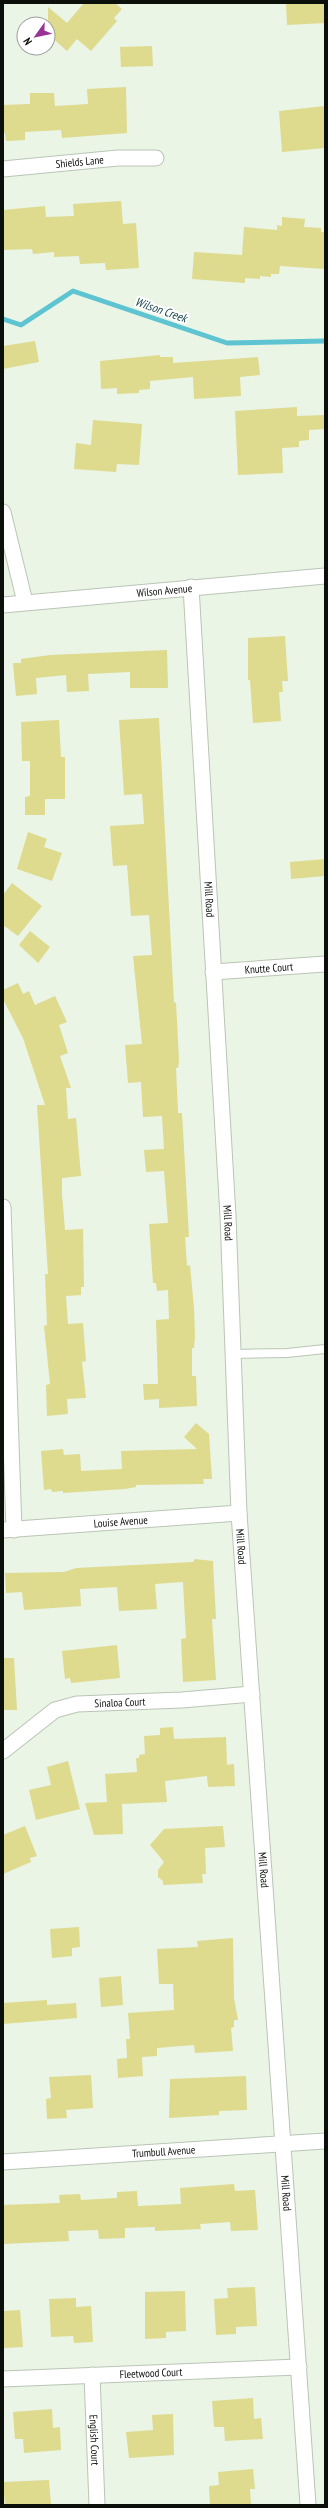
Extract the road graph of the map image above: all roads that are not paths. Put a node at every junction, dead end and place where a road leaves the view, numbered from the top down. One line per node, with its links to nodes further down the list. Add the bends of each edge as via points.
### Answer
1 (156, 158): 2 (street, Shields Lane, via 118,158)
2 (3, 169)
3 (3, 512): 6 (street)
4 (325, 576): 5 (street, Wilson Avenue)
5 (191, 587): 6 (street, Wilson Avenue); 9 (street, Mill Road)
6 (25, 602): 7 (street, Wilson Avenue)
7 (3, 605)
8 (325, 964): 9 (street, Knutte Court)
9 (213, 972): 12 (street, Mill Road, via 228,1216)
10 (3, 1207): 14 (street)
11 (325, 1349): 12 (lane)
12 (233, 1354): 13 (street, Mill Road)
13 (238, 1513): 14 (street, Louise Avenue); 15 (street, Mill Road)
14 (8, 1530)
15 (252, 1694): 16 (street, Sinaloa Court, via 77,1704 55,1710); 18 (street, Mill Road)
16 (3, 1750)
17 (325, 2141): 18 (street, Trumbull Avenue)
18 (284, 2144): 19 (street, Trumbull Avenue); 20 (street, Mill Road)
19 (3, 2162)
20 (299, 2367): 21 (street, Fleetwood Court); 24 (street, Mill Road)
21 (92, 2375): 22 (street, Fleetwood Court); 23 (street, English Court)
22 (3, 2379)
23 (98, 2505)
24 (308, 2505)

